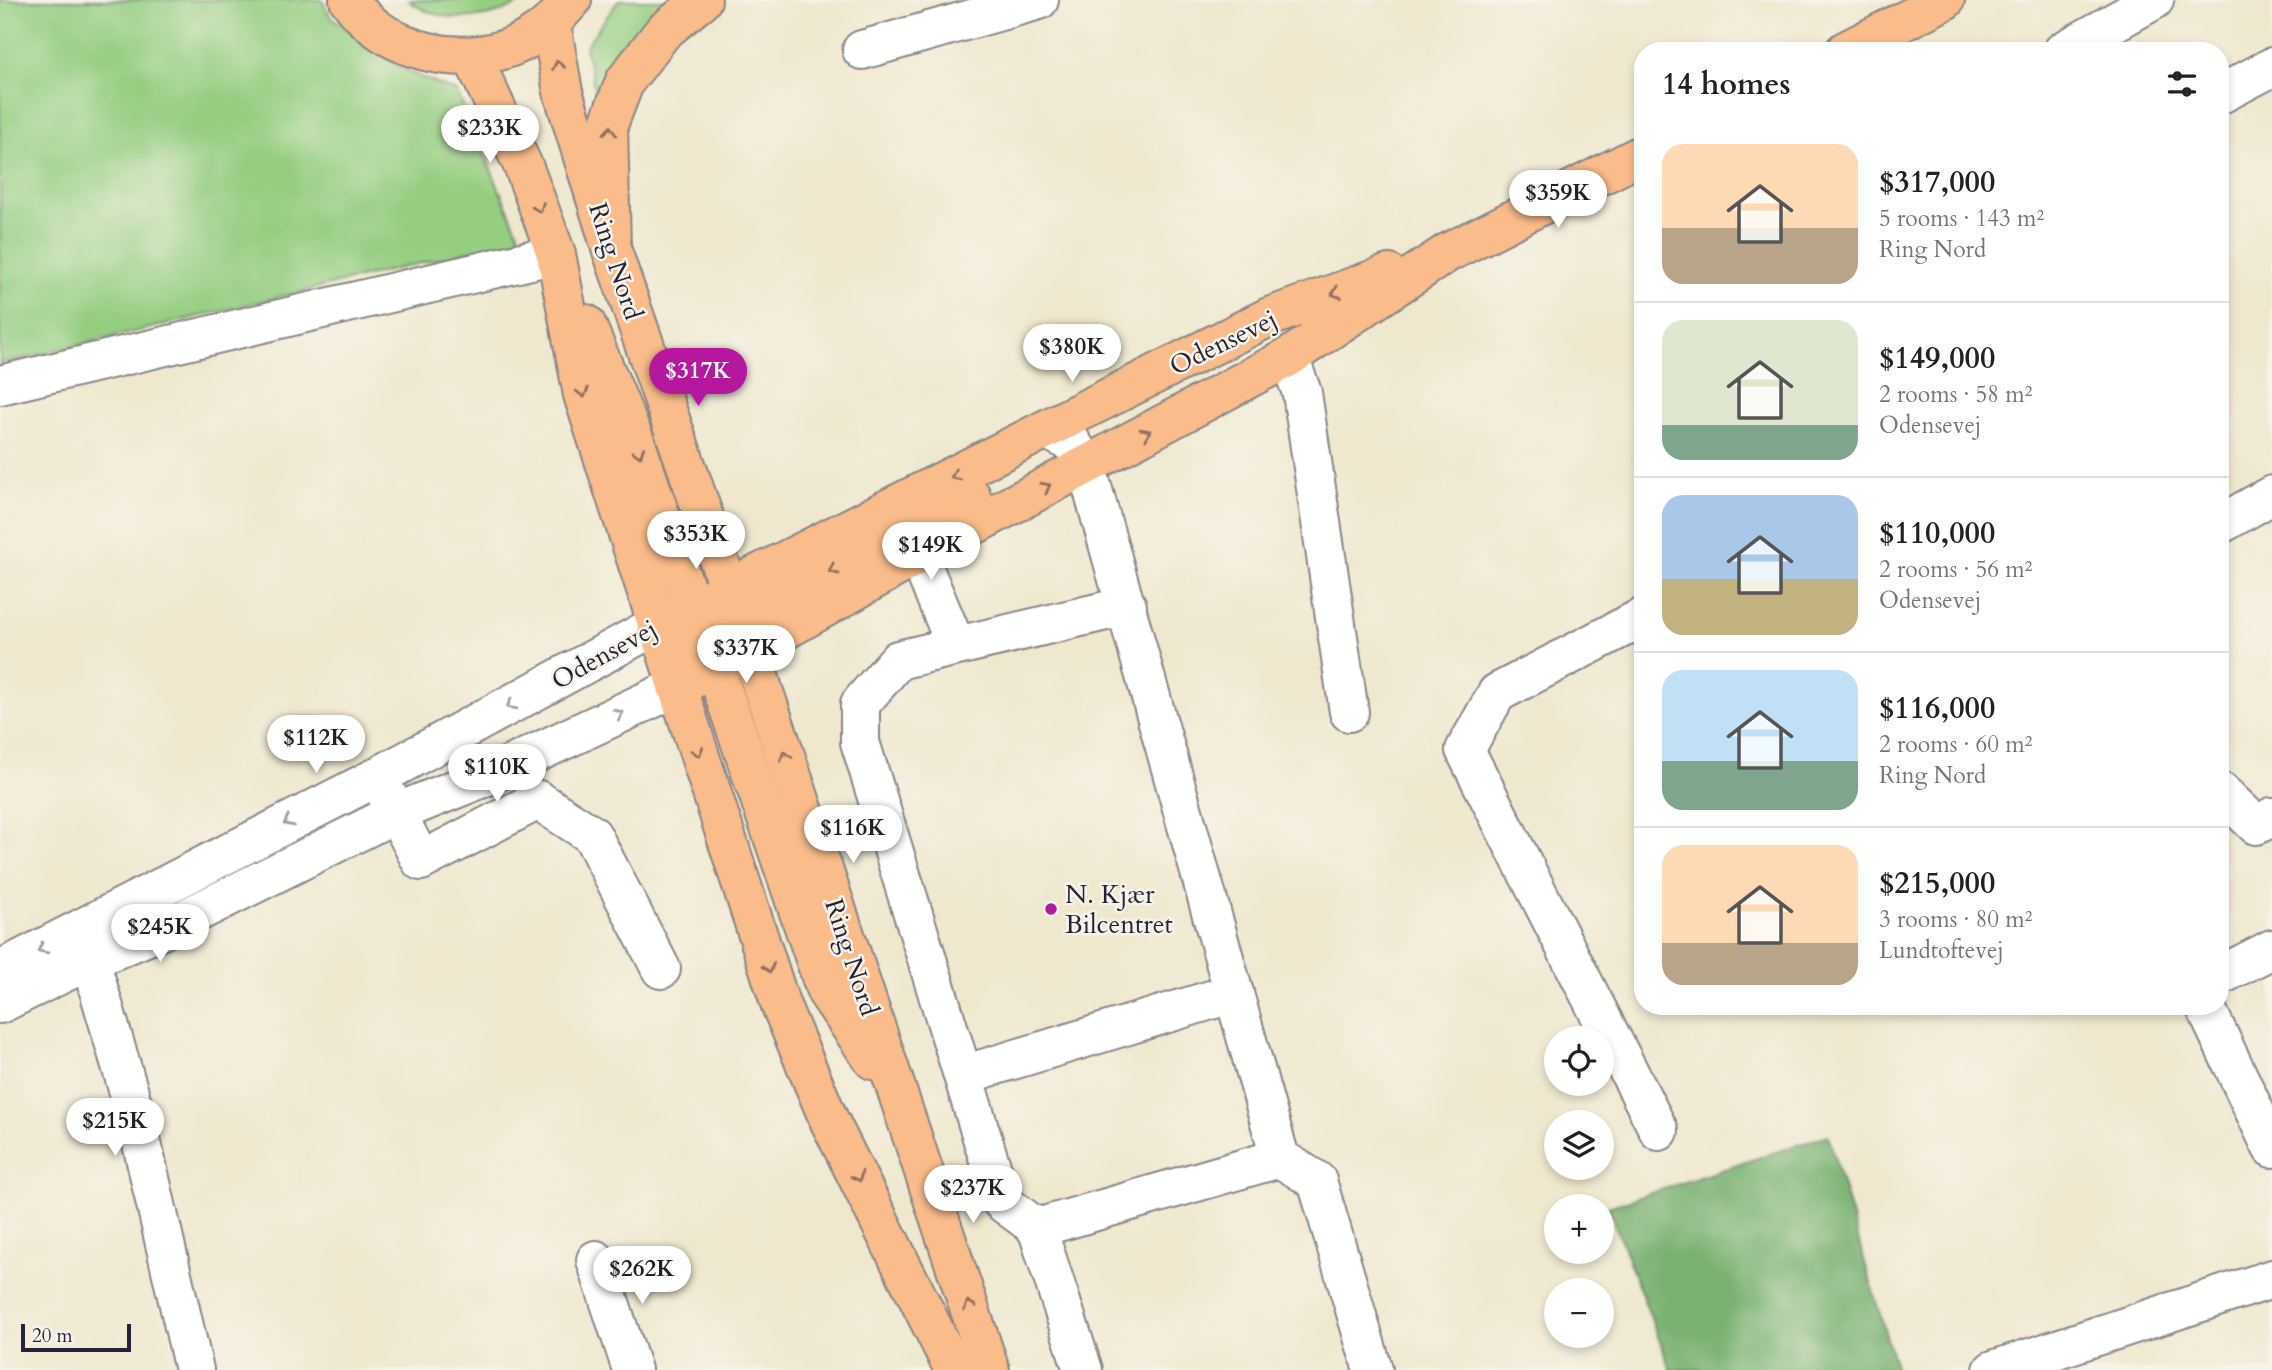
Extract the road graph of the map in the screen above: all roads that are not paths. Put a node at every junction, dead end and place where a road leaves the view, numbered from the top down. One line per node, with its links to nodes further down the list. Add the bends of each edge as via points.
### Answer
1 (349, 0): 10 (main road, via 390,38 429,53)
2 (702, 0): 14 (main road, one-way to 2, via 608,125 625,81 663,32)
3 (1039, 0): 9 (street)
4 (1945, 0): 7 (main road)
5 (2154, 0): 8 (street)
6 (562, 12): 10 (main road, via 527,40); 14 (main road, Ring Nord, one-way to 6, via 563,92)
7 (1863, 42)
8 (2079, 42)
9 (862, 50)
10 (472, 56): 16 (main road, Ring Nord, one-way to 16, via 524,168)
11 (2272, 67): 12 (street)
12 (2229, 90)
13 (1634, 159): 15 (main road, Odensevej)
14 (611, 248): 26 (main road, Ring Nord)
15 (1447, 253): 17 (main road, Odensevej); 19 (main road, Odensevej, one-way to 19, via 1269,317 1118,394)
16 (556, 254): 18 (street); 25 (main road, Ring Nord, one-way to 25, via 583,395); 26 (main road, one-way to 26, via 635,441)
17 (1289, 357): 19 (main road, Odensevej, one-way to 17); 28 (street, via 1302,393)
18 (0, 385)
19 (1068, 446): 22 (main road, Odensevej, one-way to 19); 23 (street); 26 (main road, Odensevej, one-way to 26)
20 (2272, 495): 21 (street)
21 (2229, 519)
22 (918, 555): 26 (main road, Odensevej, one-way to 22); 27 (street)
23 (1127, 606): 27 (street); 37 (street)
24 (1634, 622): 41 (street, via 1497,693 1465,750)
25 (657, 625): 26 (main road, Ring Nord); 29 (street, Odensevej, one-way to 29)
26 (708, 640): 29 (street, Odensevej, one-way to 26, via 485,777); 49 (main road, Ring Nord, one-way to 49, via 781,1006 830,1120); 50 (main road, Ring Nord, one-way to 26, via 899,1099)
27 (956, 646): 40 (street, via 898,660 860,704 860,742)
28 (1349, 712)
29 (387, 796): 32 (street, Odensevej, one-way to 32); 32 (street, Odensevej, via 340,821 290,865 163,930); 34 (street, via 421,861 538,800 592,835)
30 (2229, 800): 31 (street, via 2256,825)
31 (2272, 817)
32 (83, 946): 35 (street, Odensevej, one-way to 35); 38 (street, Odensevej); 47 (street, via 135,1113)
33 (2272, 949): 36 (street)
34 (661, 969)
35 (0, 970)
36 (2229, 971)
37 (1234, 993): 40 (street); 43 (street)
38 (0, 1004)
39 (2208, 1015): 42 (street)
40 (963, 1075): 44 (street, via 1002,1202)
41 (1658, 1131)
42 (2272, 1148)
43 (1280, 1158): 44 (street); 52 (street, via 1317,1181)
44 (1037, 1228): 51 (street)
45 (596, 1260): 48 (street)
46 (2272, 1279): 53 (street)
47 (194, 1370)
48 (632, 1370)
49 (954, 1370)
50 (990, 1370)
51 (1083, 1370)
52 (1373, 1370)
53 (1993, 1370)

